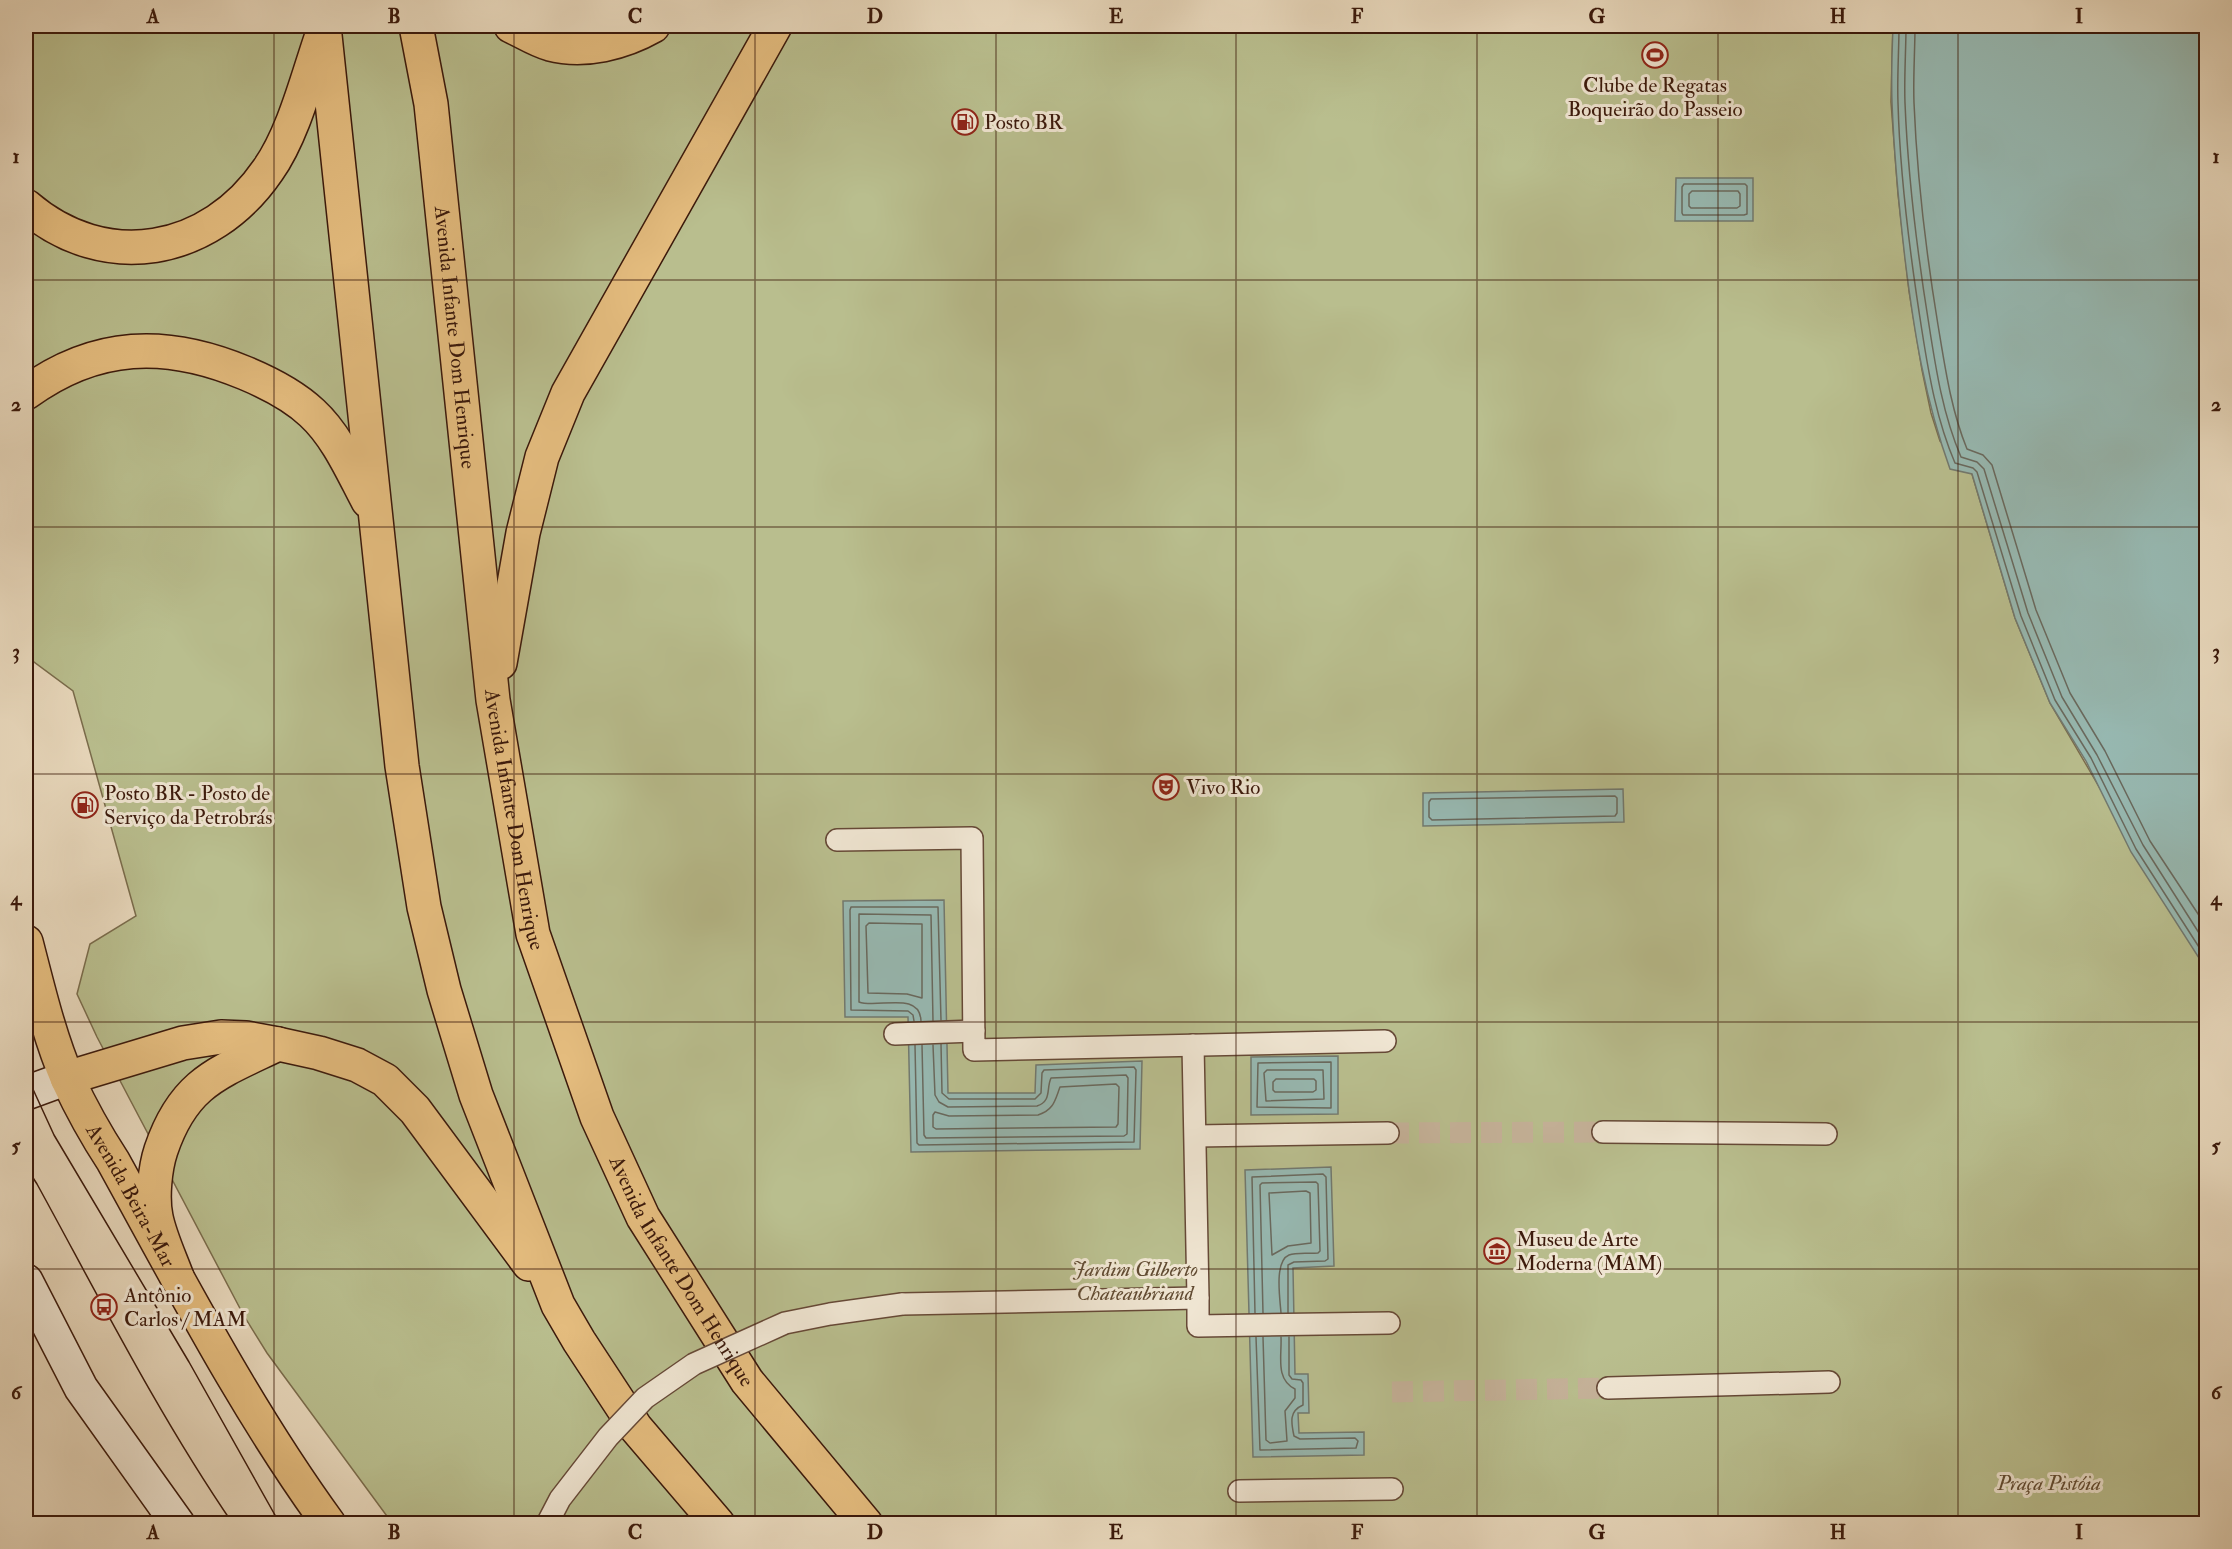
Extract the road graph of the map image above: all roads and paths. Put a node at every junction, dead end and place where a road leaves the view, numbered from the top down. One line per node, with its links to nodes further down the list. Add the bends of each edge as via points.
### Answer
1 (416, 26): 9 (main road, Avenida Infante Dom Henrique, via 430,104)
2 (512, 26): 3 (main road, via 550,44 577,47 633,38)
3 (653, 26)
4 (775, 26): 9 (main road, via 568,393 542,457 523,533)
5 (324, 27): 6 (main road, via 282,146 268,170 224,217 167,244 120,247 70,236); 8 (main road)
6 (26, 206)
7 (26, 393): 8 (main road, via 72,367 121,353 168,351 220,363 264,381 312,413 329,432)
8 (375, 516): 27 (main road, via 402,766 427,918 476,1095)
9 (493, 700): 37 (main road, Avenida Infante Dom Henrique, via 534,934 597,1117 643,1217 747,1381)
10 (837, 840): 12 (street, via 972,838)
11 (26, 942): 18 (main road, Avenida Beira-Mar)
12 (974, 1031): 13 (street); 16 (street, via 974,1050)
13 (899, 1033)
14 (1385, 1041): 16 (street)
15 (278, 1044): 18 (main road, via 221,1037 183,1043); 24 (main road, via 216,1074 183,1102 172,1121 155,1166 155,1216); 27 (main road, via 357,1065 385,1080 449,1153)
16 (1193, 1045): 23 (street)
17 (26, 1069): 18 (main road)
18 (67, 1078): 19 (main road); 24 (main road, Avenida Beira-Mar)
19 (26, 1093)
20 (1603, 1131): 22 (street)
21 (1388, 1133): 23 (street)
22 (1826, 1134)
23 (1196, 1136): 26 (street)
24 (177, 1277): 34 (main road, Avenida Beira-Mar, via 246,1398)
25 (26, 1281): 33 (main road, via 81,1388)
26 (1198, 1298): 28 (street, via 1198,1326); 35 (street, bridge, via 902,1304 785,1323 694,1364 645,1398 608,1437 560,1500)
27 (558, 1305): 36 (main road, via 636,1428)
28 (1389, 1323)
29 (1829, 1382): 30 (street)
30 (1608, 1388)
31 (1392, 1489): 32 (street)
32 (1239, 1491)
33 (178, 1524)
34 (329, 1524)
35 (547, 1524)
36 (718, 1524)
37 (866, 1524)

